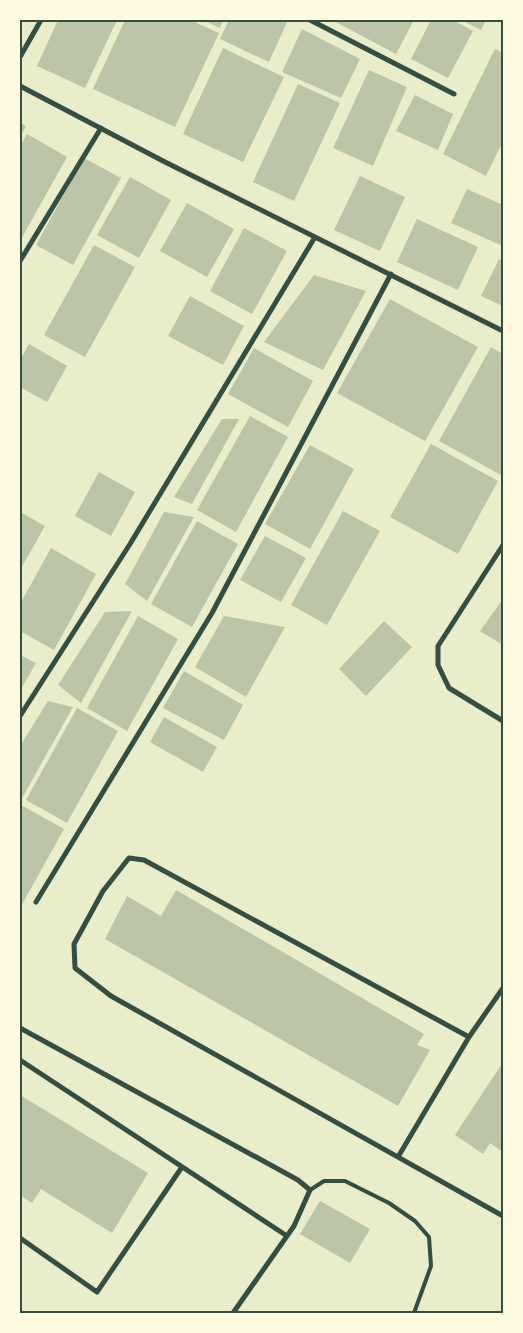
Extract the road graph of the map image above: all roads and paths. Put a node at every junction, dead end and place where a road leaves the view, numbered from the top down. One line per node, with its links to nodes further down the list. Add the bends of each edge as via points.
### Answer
1 (41, 20): 3 (street)
2 (310, 20): 5 (street)
3 (20, 57)
4 (20, 86): 6 (street)
5 (454, 94)
6 (101, 128): 7 (street); 8 (street)
7 (315, 237): 9 (street); 12 (street, via 130,544)
8 (20, 261)
9 (391, 274): 10 (street); 14 (street, via 212,613)
10 (503, 331)
11 (503, 545): 13 (street, via 438,646 438,666 449,688)
12 (20, 716)
13 (503, 721)
14 (36, 902)
15 (503, 988): 17 (street)
16 (20, 1028): 21 (street, via 298,1180)
17 (469, 1037): 19 (street); 19 (street, via 144,860 128,858 103,891 74,944 75,968 110,996)
18 (20, 1060): 20 (street)
19 (398, 1157): 22 (street)
20 (182, 1166): 23 (street); 24 (street, via 97,1292)
21 (310, 1190): 23 (street); 26 (lane, via 324,1181 346,1181 389,1203 415,1221 429,1237 431,1266)
22 (503, 1216)
23 (287, 1236): 25 (street)
24 (20, 1238)
25 (233, 1313)
26 (414, 1313)

